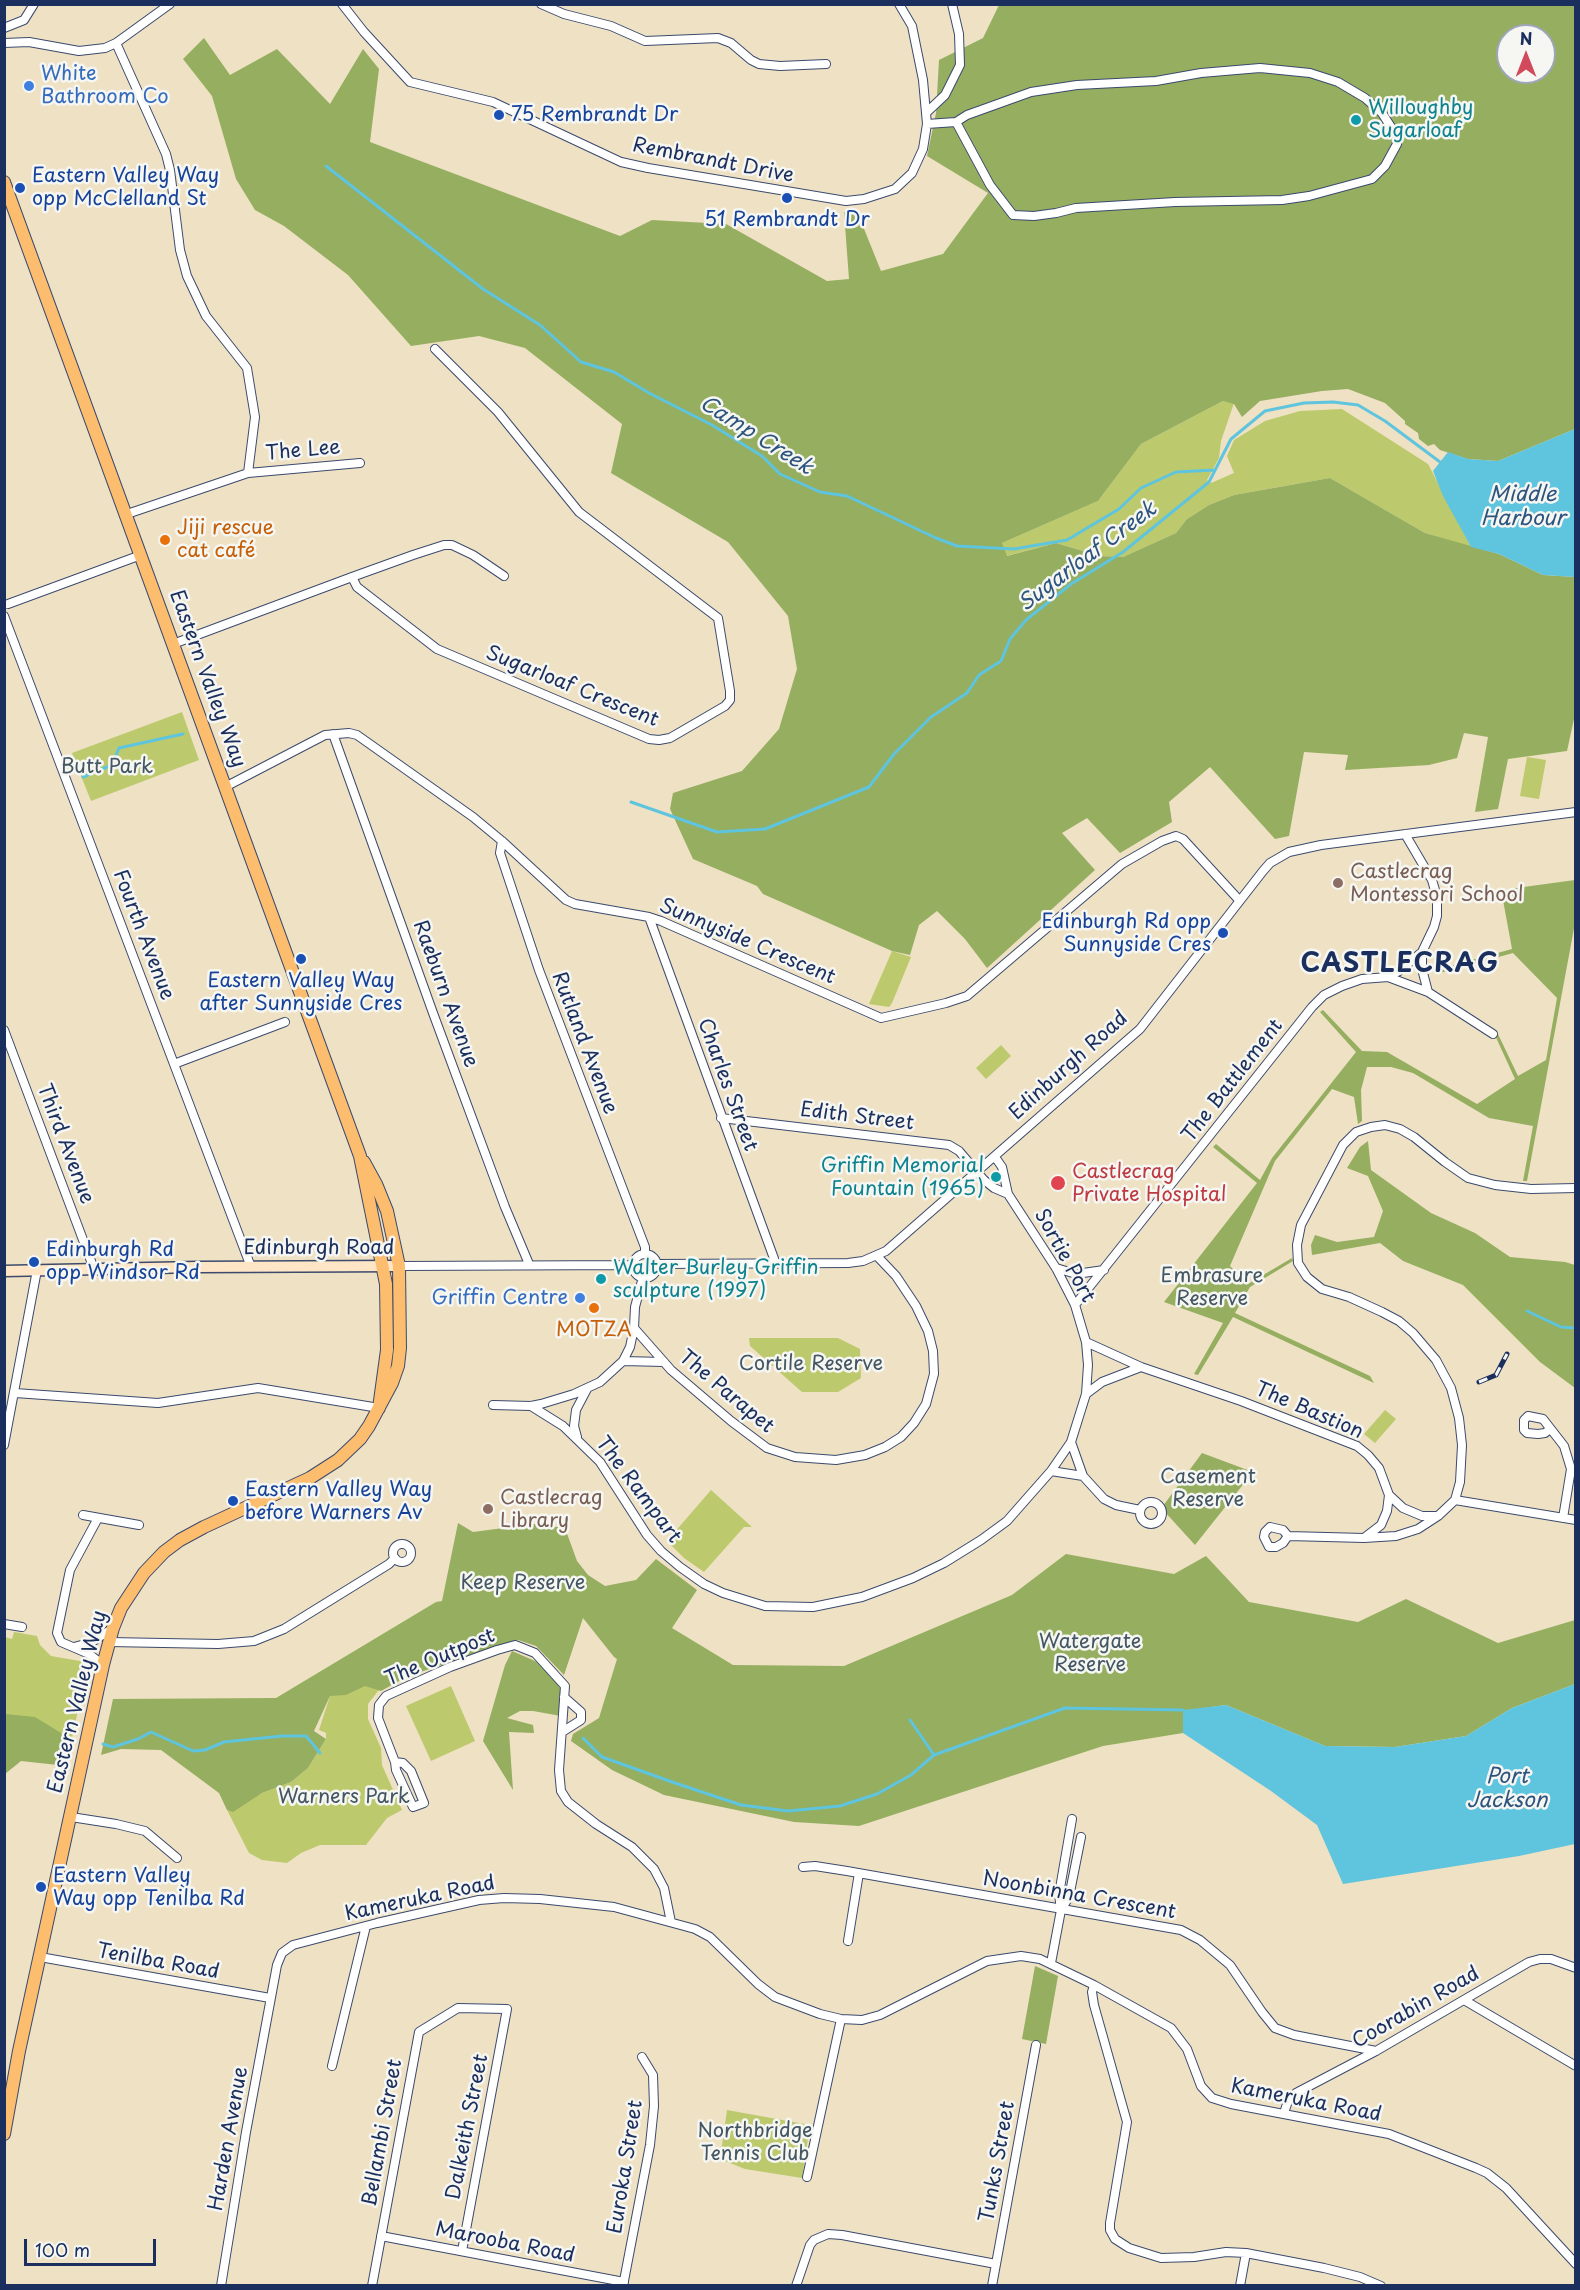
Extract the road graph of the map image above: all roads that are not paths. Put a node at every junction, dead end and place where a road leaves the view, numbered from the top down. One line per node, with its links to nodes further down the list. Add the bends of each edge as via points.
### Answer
1 (34, 4): 7 (street, via 24,20)
2 (170, 4): 8 (street)
3 (342, 4): 13 (street, Rembrandt Drive, via 410,82 493,102 621,162 648,168 846,201 864,199 894,189 912,173 923,150)
4 (541, 4): 10 (street, via 645,41 718,38 759,64)
5 (899, 4): 11 (street, Rembrandt Drive, via 912,26)
6 (952, 4): 11 (street, via 959,34 960,65 945,95)
7 (4, 28)
8 (116, 43): 9 (street, via 79,51 29,42); 17 (street, via 166,154 187,276 206,316 247,368 255,417)
9 (4, 44)
10 (826, 64)
11 (927, 112): 13 (street, Rembrandt Drive)
12 (956, 122): 12 (street, via 1030,92 1260,68 1310,73 1338,82 1382,112 1397,144 1385,166 1372,179 1309,196 1013,215 1001,202); 13 (street)
13 (927, 124)
14 (4, 182): 18 (main road, Eastern Valley Way)
15 (435, 349): 21 (street, Sugarloaf Crescent, via 498,412 579,512 718,618 730,700 670,738 649,739 437,649 357,587)
16 (360, 463): 17 (street, The Lee)
17 (248, 473): 18 (street, The Lee)
18 (127, 514): 19 (main road, Eastern Valley Way)
19 (141, 555): 22 (street); 24 (main road, Eastern Valley Way)
20 (504, 576): 21 (street, via 473,555 444,545)
21 (352, 577): 24 (street)
22 (6, 602): 23 (street)
23 (4, 614): 38 (street, Fourth Avenue)
24 (173, 644): 26 (main road, Eastern Valley Way)
25 (333, 734): 26 (street, Sunnyside Crescent, via 317,738); 29 (street, Sunnyside Crescent, via 357,735); 47 (street, Raeburn Avenue)
26 (225, 787): 40 (main road, Eastern Valley Way)
27 (1575, 812): 28 (street, Edinburgh Road)
28 (1405, 834): 30 (street, Edinburgh Road, via 1288,852 1270,863); 32 (street, via 1432,880 1437,897 1434,927)
29 (502, 840): 31 (street, Sunnyside Crescent, via 566,900); 45 (street, Rutland Avenue, via 500,853 539,970)
30 (1239, 900): 31 (street, Sunnyside Crescent, via 1183,839 1176,836 1162,840 1122,864 966,996 881,1018); 41 (street, Edinburgh Road, via 1140,1029)
31 (649, 917): 39 (street, Charles Street)
32 (1422, 952): 33 (street, The Battlement); 34 (street)
33 (1388, 977): 34 (street, The Battlement); 57 (street, The Battlement, via 1362,979 1342,986 1312,1007)
34 (1428, 992): 37 (street, The Battlement)
35 (285, 1022): 38 (street)
36 (4, 1030): 55 (street, Third Avenue)
37 (1493, 1034)
38 (174, 1064): 53 (street, Fourth Avenue)
39 (721, 1118): 42 (street, Edith Street, via 949,1145); 49 (street, Charles Street)
40 (360, 1156): 51 (main road, Eastern Valley Way); 52 (main road, Eastern Valley Way, via 387,1211)
41 (995, 1157): 42 (street, Edinburgh Road); 44 (street, Sortie Port, via 1002,1167)
42 (977, 1173): 44 (street, Sortie Port); 46 (street, Edinburgh Road, via 896,1245)
43 (1575, 1188): 79 (street, via 1495,1185 1468,1178 1414,1137 1385,1125 1356,1132 1343,1145 1301,1225 1298,1263 1307,1277 1322,1289 1399,1321 1436,1360 1451,1388 1459,1418 1462,1464)
44 (1008, 1194): 54 (street, Sortie Port)
45 (645, 1254): 48 (street, via 654,1257); 50 (street, via 636,1258)
46 (877, 1256): 49 (street, Edinburgh Road, via 856,1262); 64 (street, The Parapet, via 916,1306 928,1331 934,1374 926,1404 914,1423 885,1447 836,1460 795,1457 767,1448)
47 (529, 1264): 50 (street, Edinburgh Road); 52 (street, Edinburgh Road)
48 (657, 1264): 49 (street, Edinburgh Road); 59 (street, via 654,1274)
49 (776, 1264)
50 (633, 1265): 59 (street)
51 (382, 1266): 52 (main road, Edinburgh Road); 53 (main road, Edinburgh Road); 71 (main road, Eastern Valley Way, via 387,1350)
52 (399, 1266): 71 (main road, Eastern Valley Way, via 398,1365)
53 (251, 1267): 55 (main road, Edinburgh Road)
54 (1056, 1268): 57 (street, via 1076,1274); 60 (street, Sortie Port)
55 (94, 1269): 56 (main road, Edinburgh Road)
56 (37, 1270): 58 (main road, Edinburgh Road); 67 (street)
57 (1105, 1270): 60 (street, The Battlement)
58 (4, 1271)
59 (643, 1277): 61 (street)
60 (1075, 1305): 62 (street, Sortie Port)
61 (634, 1328): 63 (street); 64 (street, The Parapet)
62 (1086, 1342): 65 (street, The Bastion); 68 (street, Sortie Port)
63 (623, 1361): 64 (street); 66 (street)
64 (664, 1362)
65 (1141, 1367): 68 (street, via 1102,1382); 78 (street, The Bastion, via 1357,1446 1379,1468)
66 (588, 1388): 70 (street); 73 (street, The Rampart, via 576,1410)
67 (15, 1393): 71 (street, via 158,1403 258,1388); 75 (street)
68 (1086, 1394): 74 (street, Sortie Port)
69 (493, 1405): 70 (street)
70 (531, 1406): 73 (street, The Rampart)
71 (379, 1408): 92 (main road, Eastern Valley Way, via 360,1438 330,1466 204,1527 164,1552 135,1583)
72 (1550, 1429): 84 (street, via 1564,1446 1571,1469)
73 (577, 1438): 76 (street, The Rampart, via 600,1462 647,1535 680,1567 723,1593 765,1606 791,1608 813,1608 862,1597 944,1563 1007,1521)
74 (1071, 1442): 76 (street, The Rampart); 77 (street)
75 (4, 1444)
76 (1052, 1471): 77 (street)
77 (1083, 1476): 80 (street, via 1104,1499)
78 (1389, 1495): 82 (street, via 1414,1514); 88 (street, via 1381,1525)
79 (1455, 1500): 82 (street); 84 (street)
80 (1140, 1510)
81 (83, 1515): 83 (street)
82 (1438, 1516): 88 (street, via 1418,1529 1396,1536)
83 (98, 1518): 86 (street); 94 (street, via 72,1564 61,1609 58,1638)
84 (1563, 1518): 85 (street)
85 (1575, 1520)
86 (138, 1525)
87 (1288, 1536): 88 (street)
88 (1364, 1538)
89 (395, 1558): 93 (street, via 284,1629 254,1641)
90 (4, 1624): 91 (street)
91 (22, 1627)
92 (112, 1628): 93 (main road, Eastern Valley Way); 94 (street, via 92,1642)
93 (109, 1642): 95 (main road, Eastern Valley Way)
94 (73, 1647): 95 (street)
95 (103, 1665): 99 (main road, Eastern Valley Way)
96 (564, 1697): 97 (street, The Outpost); 97 (street, via 581,1712 581,1720); 98 (street, The Outpost, via 565,1686 535,1653 515,1645 450,1667 386,1696 379,1705 378,1718)
97 (562, 1732): 106 (street, The Outpost, via 561,1791 568,1802 632,1846 654,1869 664,1888)
98 (395, 1762): 98 (street, The Outpost, via 403,1763 411,1771 424,1803 413,1807)
99 (71, 1817): 102 (street, via 145,1831); 109 (main road, Eastern Valley Way)
100 (1072, 1819): 105 (street, via 1059,1894)
101 (1081, 1837): 105 (street, via 1069,1897)
102 (177, 1858)
103 (803, 1867): 104 (street, Noonbinna Crescent)
104 (859, 1873): 105 (street, Noonbinna Crescent); 108 (street)
105 (1061, 1910): 110 (street); 118 (street, Noonbinna Crescent, via 1180,1930 1200,1940 1230,1965 1275,2028)
106 (671, 1922): 107 (street, Kameruka Road, via 614,1907 516,1898 479,1900); 116 (street, Kameruka Road, via 701,1930 775,1996)
107 (366, 1926): 113 (street, Kameruka Road, via 286,1949 278,1960); 120 (street)
108 (848, 1941)
109 (40, 1957): 113 (street, Tenilba Road); 123 (main road, Eastern Valley Way)
110 (1051, 1963): 112 (street, Kameruka Road); 116 (street, Kameruka Road, via 1020,1956 998,1958 880,2015 862,2020)
111 (1575, 1968): 114 (street, Coorabin Road, via 1551,1959 1535,1960)
112 (1094, 1984): 122 (street, Kameruka Road, via 1171,2028 1187,2049 1201,2086 1212,2098); 127 (street, via 1094,2005 1127,2122 1110,2223 1113,2236 1123,2245 1161,2258)
113 (270, 1998): 131 (street, Harden Avenue)
114 (1464, 2000): 118 (street, Coorabin Road); 121 (street)
115 (458, 2008): 125 (street, Bellambi Street, via 420,2032); 126 (street, Dalkeith Street, via 507,2009)
116 (841, 2019): 124 (street)
117 (1036, 2045): 128 (street, Tunks Street)
118 (1376, 2051): 122 (street, Coorabin Road, via 1293,2096)
119 (642, 2057): 130 (street, Euroka Street, via 653,2074 654,2106)
120 (332, 2066)
121 (1575, 2066)
122 (1284, 2113): 129 (street, Kameruka Road, via 1389,2134 1487,2173 1506,2188)
123 (4, 2134)
124 (807, 2177)
125 (381, 2236): 126 (street, Marooba Road); 132 (street, Bellambi Street)
126 (462, 2251): 130 (street, Marooba Road)
127 (1246, 2253): 135 (street); 136 (street, via 1324,2268)
128 (996, 2264): 133 (street, via 828,2234 814,2240); 134 (street, Tunks Street)
129 (1575, 2264)
130 (623, 2284)
131 (221, 2286)
132 (372, 2286)
133 (796, 2286)
134 (992, 2286)
135 (1240, 2286)
136 (1381, 2286)

